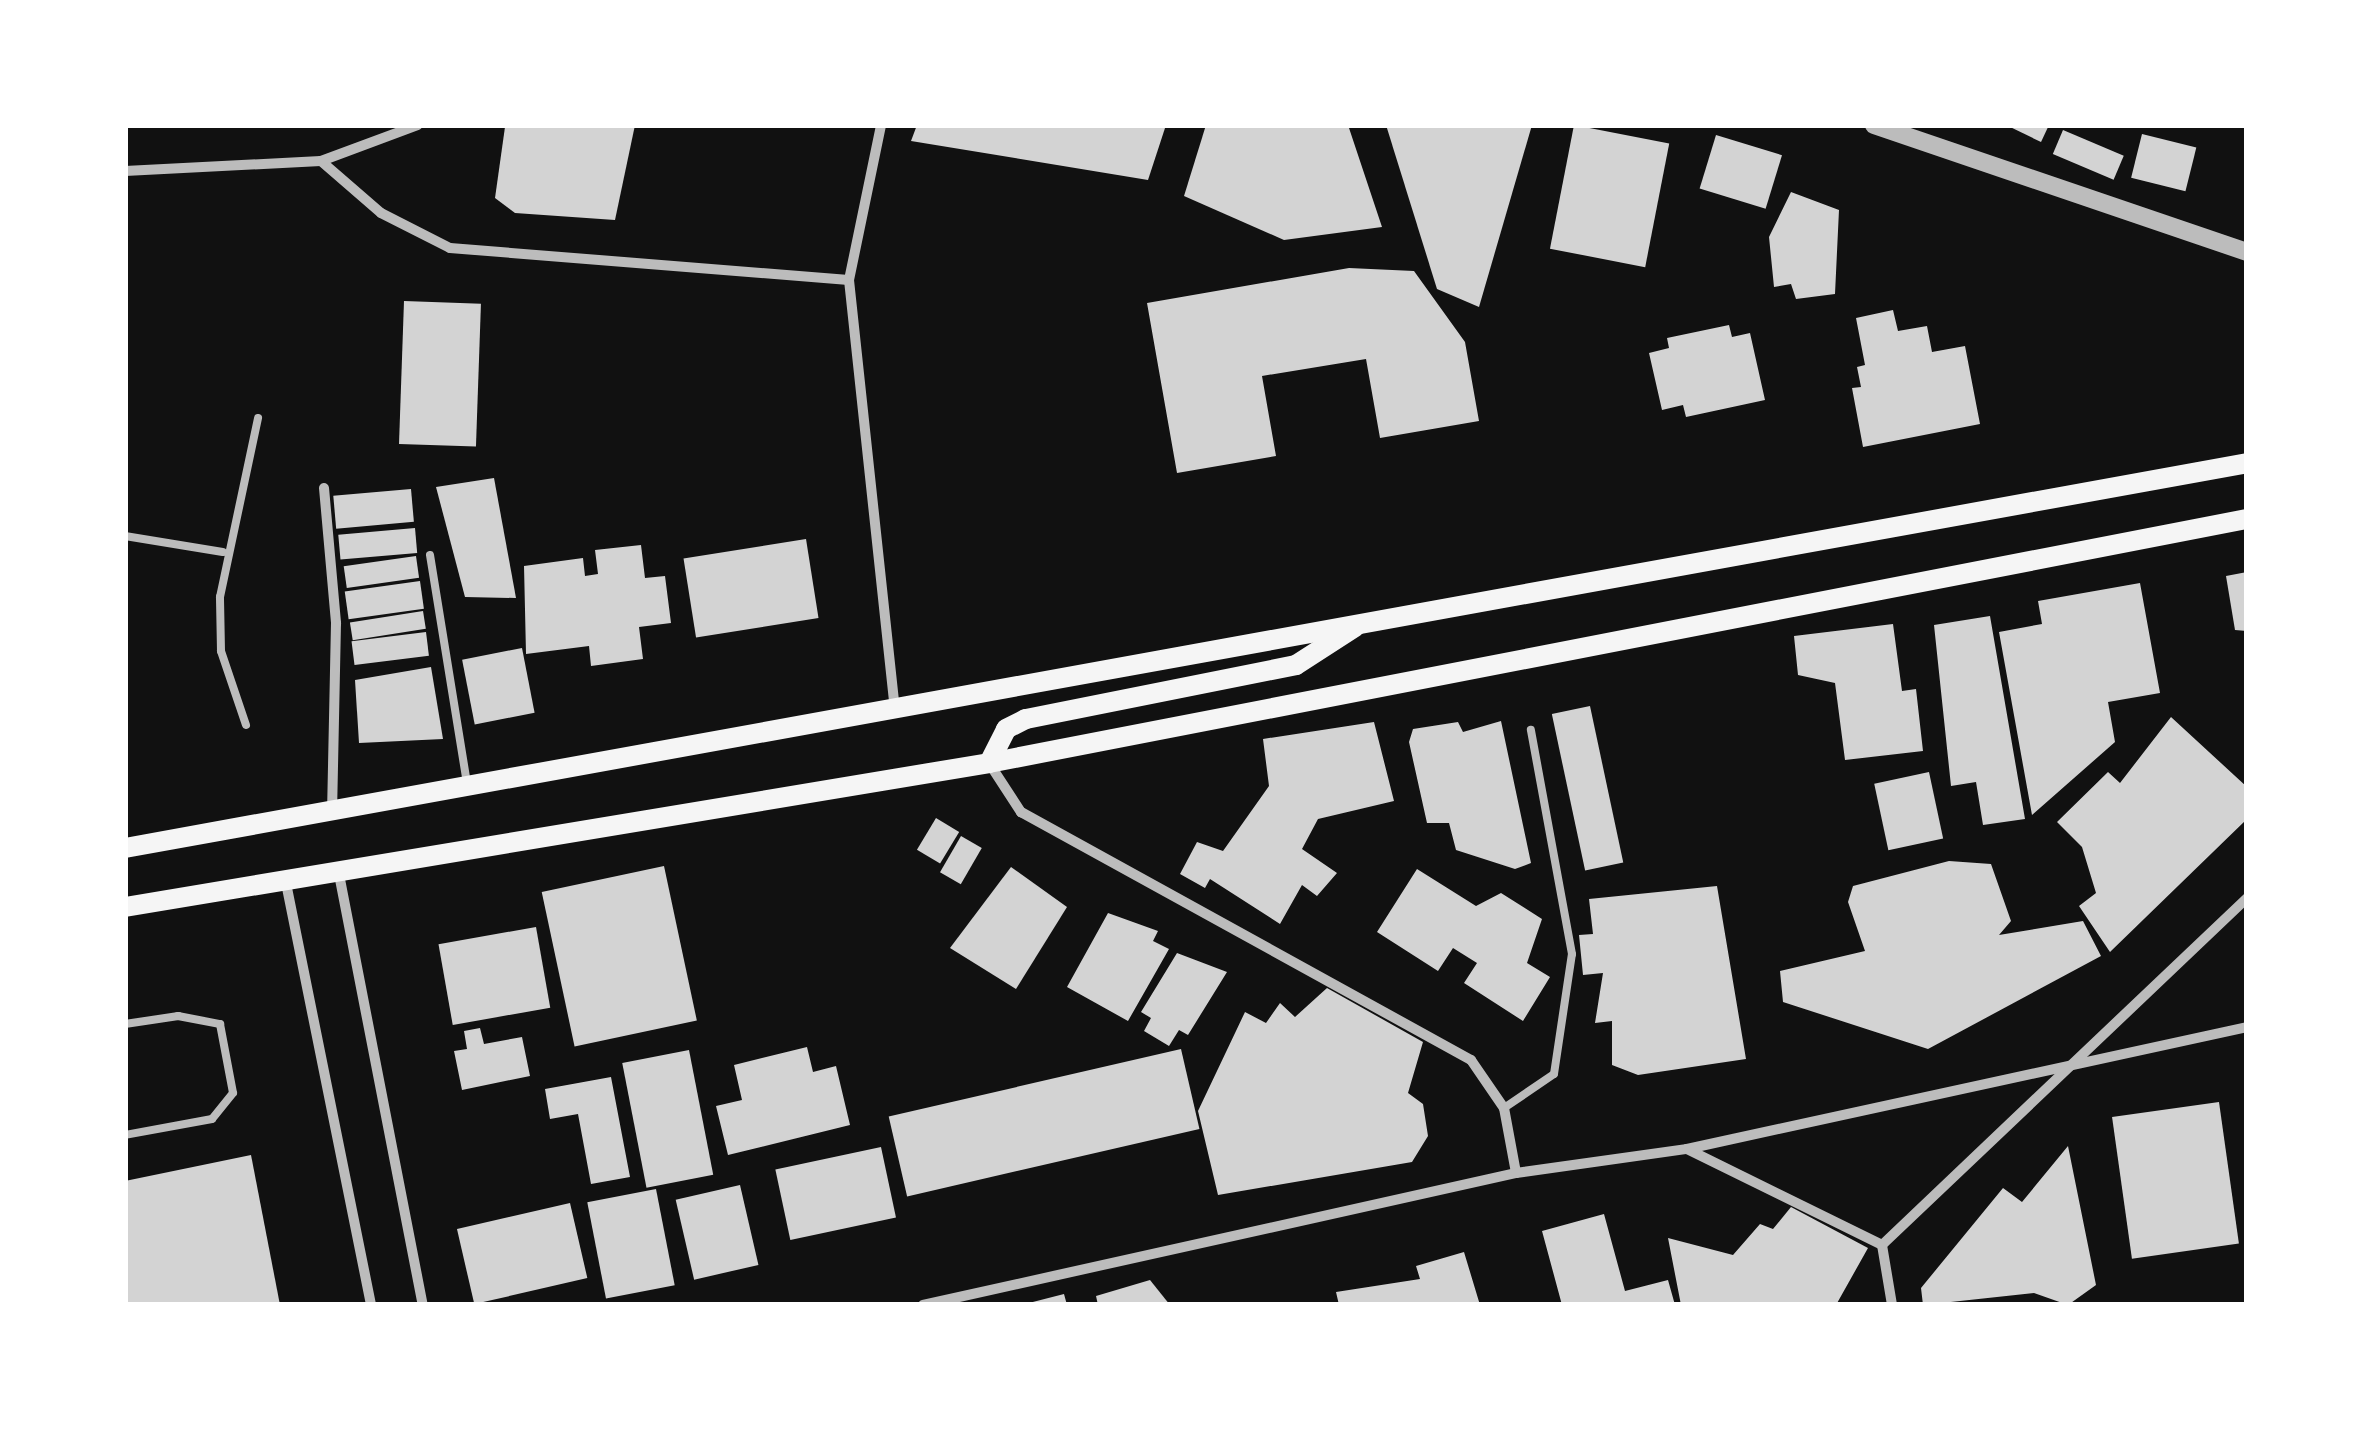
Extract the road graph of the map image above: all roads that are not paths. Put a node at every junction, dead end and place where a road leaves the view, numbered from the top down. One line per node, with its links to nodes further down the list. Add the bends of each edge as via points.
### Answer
1 (418, 125): 5 (street)
2 (880, 125): 8 (street)
3 (1874, 125): 4 (street)
4 (1904, 130): 7 (street)
5 (321, 161): 6 (street); 8 (street, via 382,214 450,248)
6 (125, 172)
7 (2247, 252)
8 (849, 280): 17 (street)
9 (258, 418): 14 (lane)
10 (2247, 463): 16 (main road)
11 (324, 488): 22 (street, via 336,622)
12 (2247, 519): 20 (main road)
13 (125, 536): 14 (lane)
14 (223, 552): 18 (lane, via 221,652)
15 (430, 555): 21 (lane)
16 (1356, 626): 17 (main road); 20 (main road, via 1296,665 1026,719 1006,729)
17 (895, 712): 21 (main road)
18 (246, 726)
19 (1531, 730): 31 (lane, via 1572,954 1554,1074)
20 (990, 763): 24 (main road); 31 (street, via 1021,812 1471,1060)
21 (466, 784): 22 (main road)
22 (332, 812): 23 (main road)
23 (125, 848)
24 (338, 868): 25 (main road); 37 (street)
25 (284, 877): 27 (main road); 36 (street)
26 (2247, 898): 30 (street)
27 (125, 907)
28 (125, 1024): 32 (lane, via 178,1016 220,1024 233,1093 212,1120)
29 (2247, 1027): 30 (street)
30 (2086, 1056): 33 (street); 35 (street)
31 (1504, 1108): 34 (street)
32 (125, 1135)
33 (1688, 1150): 34 (street); 35 (street)
34 (1516, 1172): 38 (street)
35 (1882, 1245): 39 (street)
36 (371, 1305)
37 (423, 1305)
38 (924, 1305)
39 (1892, 1305)

